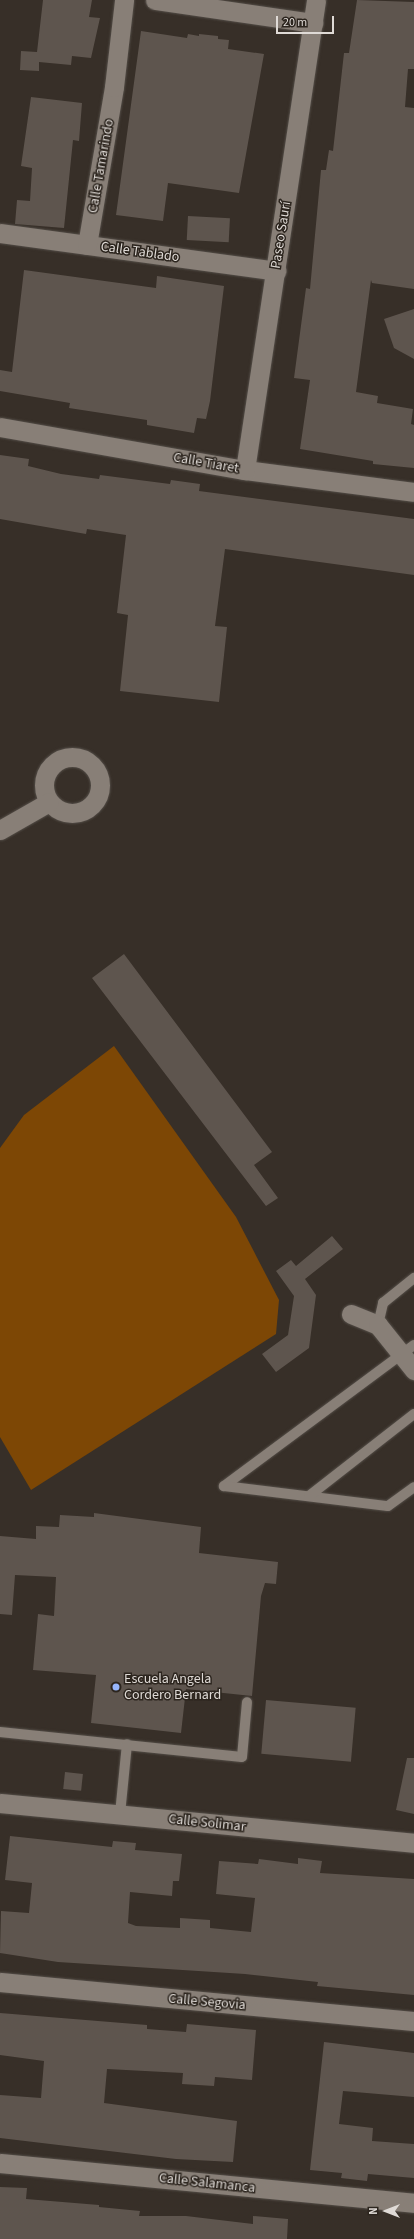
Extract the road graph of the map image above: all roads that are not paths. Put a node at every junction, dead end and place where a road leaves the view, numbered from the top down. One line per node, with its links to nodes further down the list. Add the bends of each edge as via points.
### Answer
1 (124, 0): 6 (street, Calle Tamarindo, via 114,88)
2 (155, 0): 4 (street)
3 (316, 0): 4 (street, Paseo Saurí)
4 (313, 23): 7 (street, Paseo Saurí)
5 (2, 233): 6 (street, Calle Tablado)
6 (87, 245): 7 (street, Calle Tablado)
7 (276, 271): 9 (street, Paseo Saurí)
8 (0, 427): 9 (street, Calle Tiaret)
9 (245, 470): 10 (street, Calle Tiaret)
10 (414, 492)
11 (49, 802): 12 (street)
12 (0, 830)
13 (414, 1278): 15 (lane, via 384,1303)
14 (351, 1314): 15 (street)
15 (378, 1325): 16 (street)
16 (408, 1349): 17 (street); 20 (lane, via 224,1486)
17 (414, 1370)
18 (414, 1414): 20 (lane)
19 (414, 1487): 20 (lane, via 388,1506)
20 (309, 1496)
21 (247, 1702): 23 (lane, via 242,1757)
22 (0, 1732): 23 (lane)
23 (127, 1744): 25 (lane)
24 (0, 1803): 25 (street, Calle Solimar)
25 (120, 1814): 26 (street, Calle Solimar)
26 (414, 1843)
27 (0, 1982): 28 (street, Calle Segovia)
28 (414, 2021)
29 (0, 2163): 30 (street, Calle Salamanca)
30 (414, 2203)

